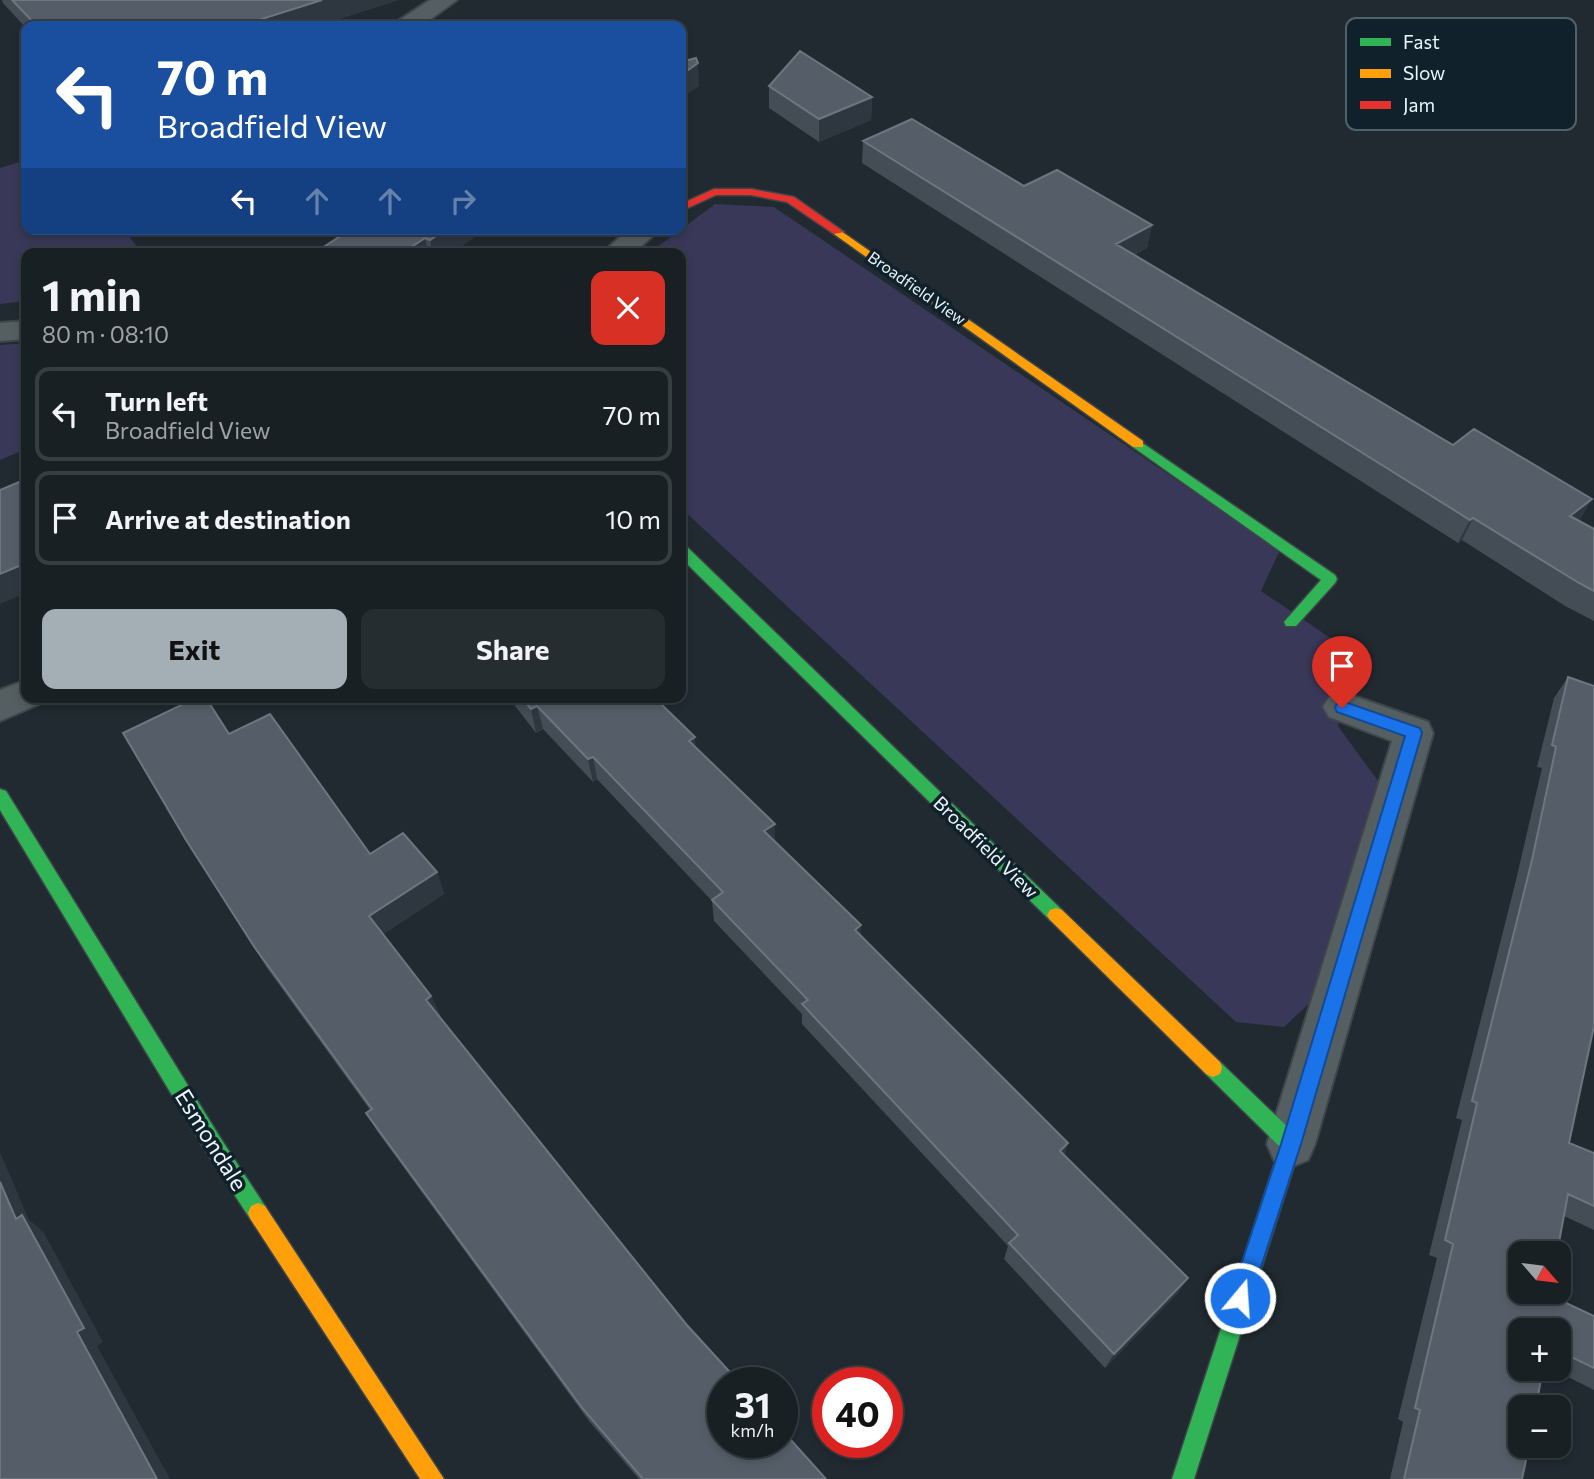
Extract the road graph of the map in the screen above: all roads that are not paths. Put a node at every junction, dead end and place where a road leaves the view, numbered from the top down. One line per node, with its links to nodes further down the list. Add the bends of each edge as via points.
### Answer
1 (446, 0): 2 (street)
2 (414, 21)
3 (686, 206): 9 (street, Broadfield View, via 714,192 790,199 1330,579)
4 (639, 235): 5 (street)
5 (622, 248)
6 (21, 330): 7 (street)
7 (0, 332)
8 (686, 555): 14 (street, Broadfield View)
9 (1291, 622)
10 (21, 696): 11 (street)
11 (0, 706)
12 (1342, 708): 14 (street, via 1414,733)
13 (0, 796): 15 (street, Esmondale, via 214,1146)
14 (1291, 1144): 16 (street)
15 (433, 1479)
16 (1183, 1479)

